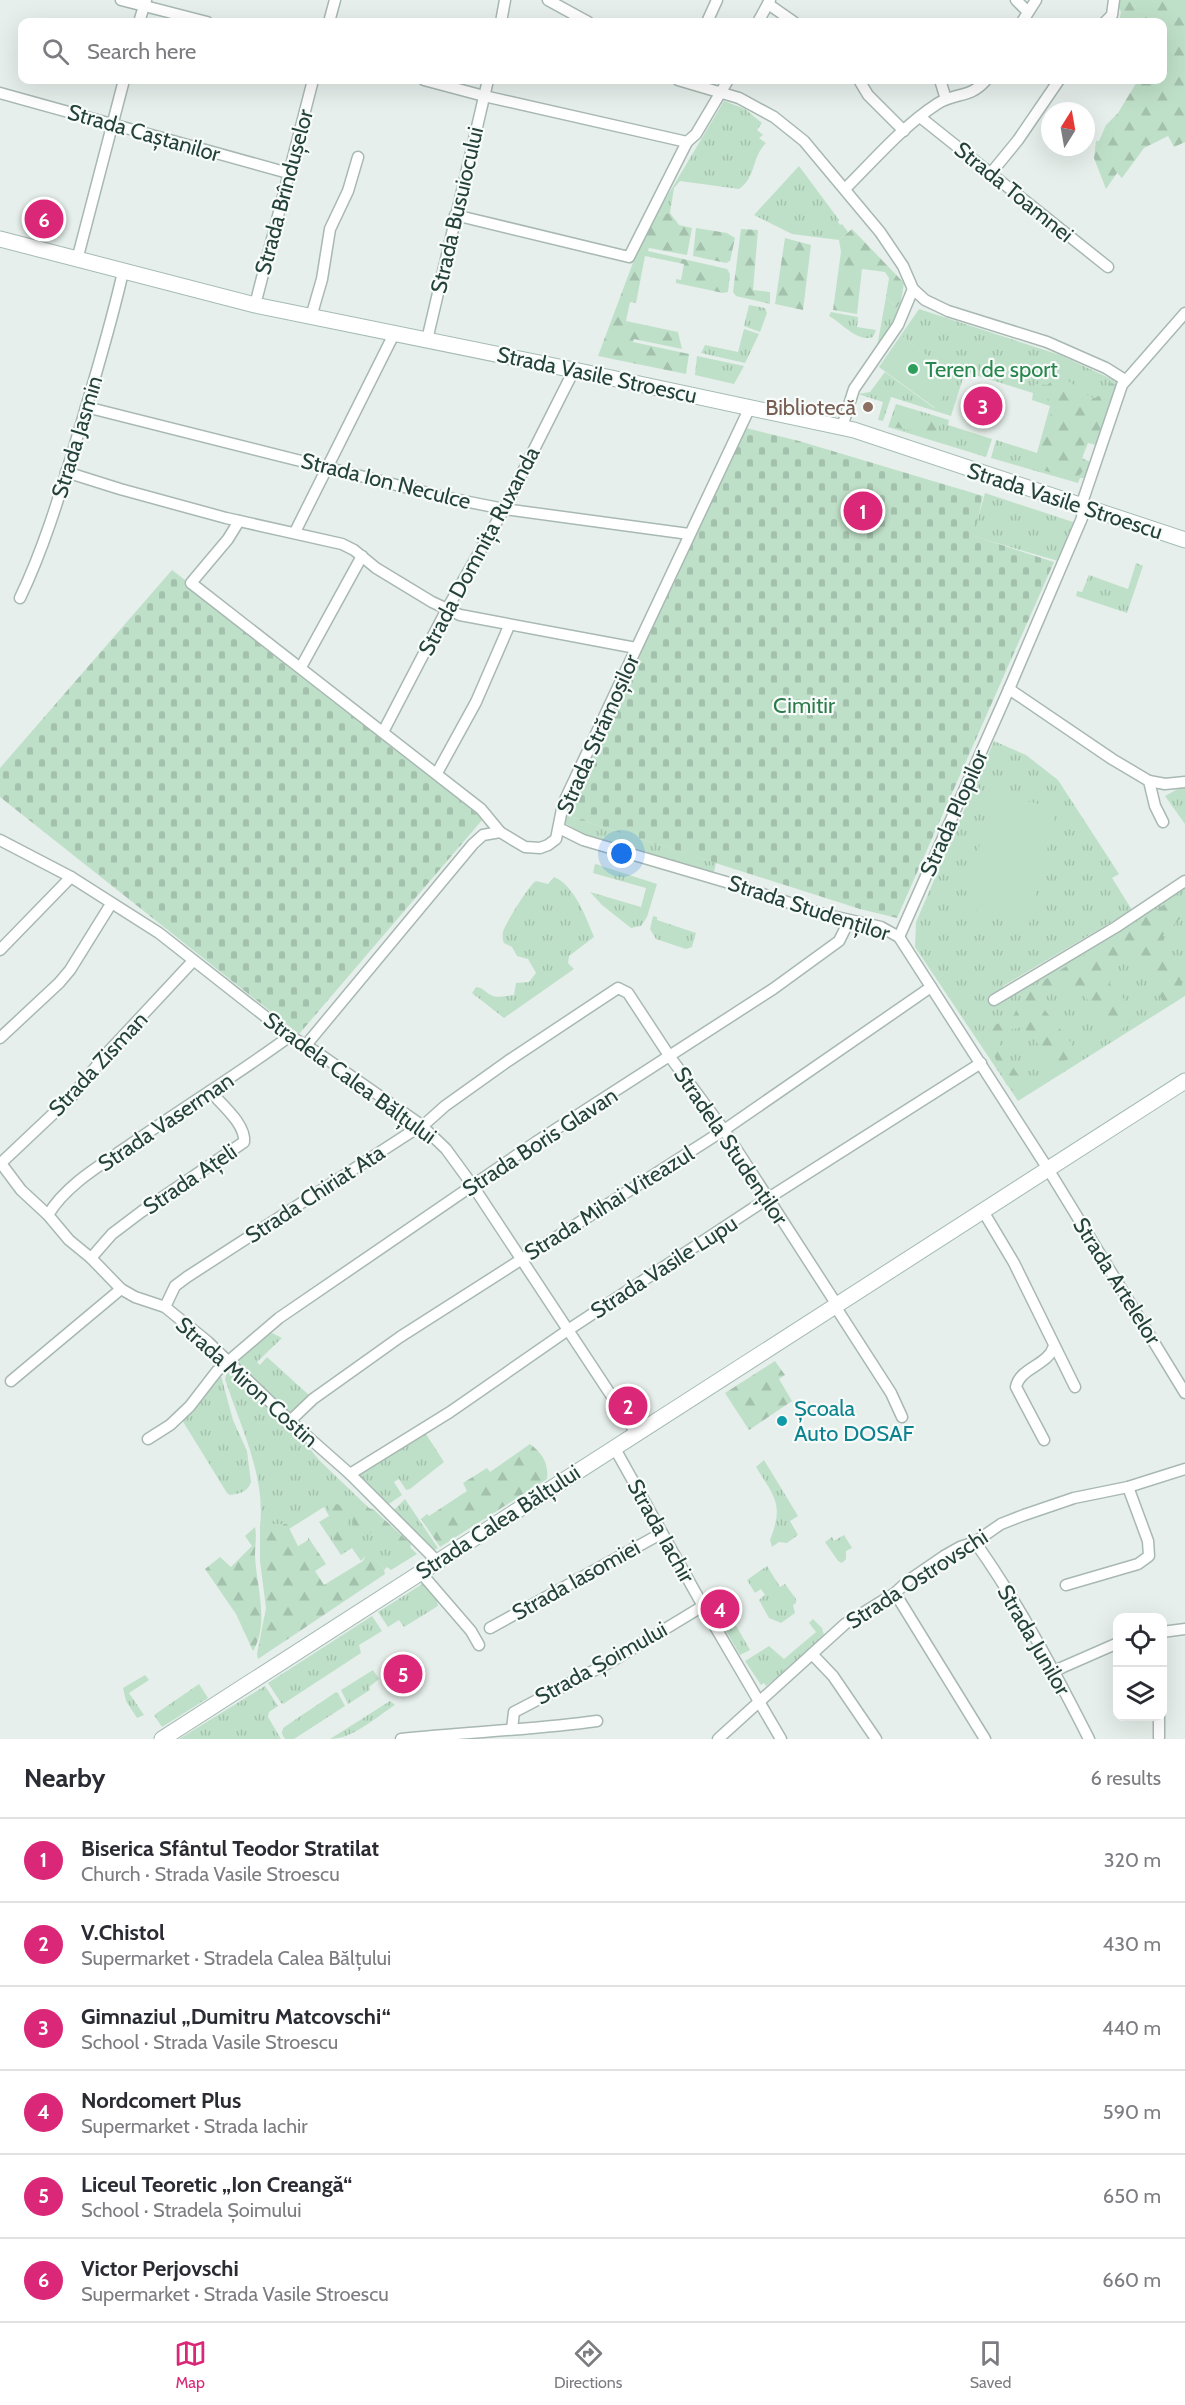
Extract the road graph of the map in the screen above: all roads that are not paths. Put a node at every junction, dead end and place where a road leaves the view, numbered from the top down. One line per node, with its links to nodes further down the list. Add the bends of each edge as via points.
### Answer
1 (121, 0): 10 (street)
2 (335, 0): 14 (street)
3 (506, 0): 15 (street)
4 (548, 0): 16 (street)
5 (717, 0): 17 (street)
6 (1016, 0): 11 (street)
7 (1036, 0): 11 (street)
8 (1114, 0): 21 (street)
9 (769, 2): 18 (street); 19 (street)
10 (145, 3): 12 (street); 13 (street)
11 (1028, 12): 20 (street)
12 (140, 18)
13 (194, 18)
14 (330, 18)
15 (502, 18)
16 (581, 18)
17 (709, 18)
18 (760, 18)
19 (789, 18)
20 (1024, 18)
21 (1109, 18)
22 (123, 84): 37 (street)
23 (312, 84): 42 (street, Strada Brîndușelor)
24 (439, 84): 34 (street)
25 (487, 84): 34 (street, Strada Busuiocului)
26 (698, 84): 32 (street)
27 (726, 84): 32 (street)
28 (861, 84): 38 (street)
29 (941, 84): 35 (street)
30 (982, 84): 35 (street, via 974,91)
31 (1056, 84): 41 (street)
32 (721, 92): 39 (street); 43 (street, via 757,107 790,128)
33 (0, 93): 37 (street, Strada Caștanilor)
34 (484, 96): 39 (street); 44 (street, Strada Busuiocului)
35 (946, 99): 36 (street)
36 (920, 117): 38 (street); 41 (street, Strada Toamnei)
37 (111, 125): 42 (street, Strada Caștanilor); 46 (street)
38 (904, 131): 43 (street)
39 (687, 142): 44 (street, via 629,257)
40 (358, 157): 52 (street, via 330,230 322,279)
41 (991, 172): 47 (street, Strada Toamnei)
42 (288, 173): 50 (street, Strada Brîndușelor)
43 (845, 189): 49 (street, via 880,232)
44 (455, 214): 54 (street, Strada Busuiocului)
45 (0, 239): 46 (main road, Strada Vasile Stroescu)
46 (77, 260): 48 (main road, Strada Vasile Stroescu)
47 (1108, 267)
48 (123, 272): 50 (main road, Strada Vasile Stroescu); 57 (street, Strada Jasmin)
49 (913, 289): 56 (street, via 948,311 1047,342); 59 (street, via 898,325 854,389)
50 (255, 305): 52 (main road, Strada Vasile Stroescu)
51 (1185, 313): 56 (street)
52 (310, 316): 53 (main road, Strada Vasile Stroescu)
53 (394, 334): 54 (main road, Strada Vasile Stroescu); 60 (street)
54 (427, 340): 55 (main road, Strada Vasile Stroescu)
55 (574, 370): 58 (main road, Strada Vasile Stroescu); 63 (street, Strada Domnița Ruxanda)
56 (1125, 380): 62 (street, Strada Plopilor)
57 (86, 407): 60 (street, Strada Ion Neculce); 61 (street, Strada Jasmin)
58 (750, 407): 59 (main road, Strada Vasile Stroescu); 66 (street, Strada Strămoșilor)
59 (842, 427): 62 (main road, Strada Vasile Stroescu)
60 (326, 466): 63 (street, Strada Ion Neculce); 65 (street)
61 (66, 472): 64 (street); 69 (street, Strada Jasmin)
62 (1082, 507): 67 (main road, Strada Vasile Stroescu); 74 (street, Strada Plopilor, via 1082,518)
63 (504, 509): 66 (street, Strada Ion Neculce); 70 (street, Strada Domnița Ruxanda)
64 (239, 520): 65 (street); 73 (street, via 191,583)
65 (295, 532): 68 (street, via 342,544)
66 (689, 534): 72 (street, Strada Strămoșilor)
67 (1185, 540)
68 (362, 556): 70 (street); 73 (street)
69 (20, 598)
70 (447, 609): 71 (street); 75 (street, Strada Domnița Ruxanda)
71 (509, 626): 72 (street); 76 (street, via 476,702)
72 (636, 648): 80 (street, Strada Strămoșilor, via 563,804)
73 (301, 667): 75 (street)
74 (1010, 689): 77 (street); 87 (street, Strada Plopilor)
75 (383, 732): 76 (street)
76 (436, 773): 81 (street, via 481,809)
77 (1149, 781): 78 (street); 79 (street)
78 (1185, 782)
79 (1163, 822)
80 (559, 828): 81 (street, Strada Strămoșilor, via 556,839 533,848); 86 (street, Strada Studenților, via 582,840)
81 (500, 832): 95 (street, via 483,835 473,844)
82 (0, 840): 83 (street, Stradela Calea Bălțului)
83 (71, 877): 85 (street, Stradela Calea Bălțului); 88 (street)
84 (1185, 881): 92 (street)
85 (111, 904): 89 (street, Stradela Calea Bălțului, via 159,933); 94 (street, via 59,983)
86 (849, 921): 87 (street, Strada Studenților, via 881,927); 96 (street, Strada Boris Glavan, via 839,941)
87 (899, 937): 90 (street, Strada Studenților)
88 (0, 950)
89 (193, 961): 93 (street, Stradela Calea Bălțului); 102 (street, Strada Zisman, via 72,1096)
90 (931, 987): 97 (street, Strada Studenților); 101 (street, Strada Mihai Viteazul)
91 (623, 989): 96 (street, Stradela Studenților); 100 (street, Strada Chiriat Ata, via 612,990)
92 (994, 1000)
93 (290, 1036): 95 (street, Stradela Calea Bălțului); 99 (street, Strada Vaserman)
94 (0, 1038)
95 (306, 1045): 100 (street, Stradela Calea Bălțului)
96 (670, 1057): 101 (street, Stradela Studenților); 104 (street, Strada Boris Glavan)
97 (981, 1063): 103 (street, Strada Studenților); 105 (street, Strada Vasile Lupu)
98 (1185, 1081): 103 (main road, Strada Calea Bălțului)
99 (210, 1091): 107 (street, Strada Vaserman, via 87,1175 55,1203); 108 (street, Strada Ațeli, via 239,1125 244,1142 141,1212 112,1234)
100 (420, 1124): 104 (street, Stradela Calea Bălțului, via 446,1149); 112 (street, Strada Chiriat Ata, via 187,1277 175,1286)
101 (724, 1130): 105 (street, Stradela Studenților); 109 (street, Strada Mihai Viteazul)
102 (0, 1163): 107 (street, Strada Miron Costin)
103 (1048, 1169): 106 (main road, Strada Calea Bălțului); 118 (street, Strada Artelelor)
104 (473, 1186): 109 (street, Stradela Calea Bălțului); 115 (street, Strada Boris Glavan, via 279,1318)
105 (767, 1199): 111 (street, Stradela Studenților); 113 (street, Strada Vasile Lupu)
106 (983, 1211): 111 (main road, Strada Calea Bălțului); 114 (street, via 1014,1263)
107 (48, 1215): 108 (street, Strada Miron Costin)
108 (91, 1258): 110 (street, Strada Miron Costin)
109 (521, 1259): 113 (street, Stradela Calea Bălțului); 120 (street, Strada Mihai Viteazul, via 400,1337 313,1399)
110 (122, 1289): 112 (street, Strada Miron Costin); 116 (street)
111 (836, 1305): 119 (street); 121 (main road, Strada Calea Bălțului)
112 (165, 1307): 115 (street, Strada Miron Costin)
113 (568, 1330): 121 (street, Stradela Calea Bălțului); 126 (street, Strada Vasile Lupu, via 450,1412)
114 (1054, 1346): 117 (street); 123 (street, via 1046,1359 1023,1375 1016,1388)
115 (227, 1362): 120 (street, Strada Miron Costin); 122 (street, Strada Boris Glavan, via 190,1406)
116 (11, 1381)
117 (1075, 1387)
118 (1185, 1393)
119 (902, 1417)
120 (290, 1421): 126 (street, Strada Miron Costin)
121 (636, 1433): 124 (main road, Strada Calea Bălțului)
122 (148, 1439)
123 (1044, 1440)
124 (614, 1447): 128 (street, Strada Iachir); 130 (main road, Strada Calea Bălțului)
125 (1185, 1469): 127 (street, Strada Ostrovschi)
126 (350, 1474): 130 (street, Strada Miron Costin)
127 (1128, 1487): 129 (street, Strada Ostrovschi, via 1074,1498 1024,1515 1001,1524); 132 (street, via 1148,1541 1149,1556 1138,1564)
128 (662, 1533): 134 (street, Strada Iachir); 135 (street, Strada Iasomiei)
129 (975, 1542): 133 (street, Strada Ostrovschi, via 944,1556); 141 (street, Strada Junilor)
130 (438, 1562): 131 (main road, Strada Calea Bălțului)
131 (421, 1573): 138 (street); 147 (main road, Strada Calea Bălțului)
132 (1066, 1585)
133 (895, 1593): 140 (street, Strada Ostrovschi, via 845,1624); 152 (street)
134 (703, 1606): 142 (street, Strada Iachir); 145 (street, Strada Șoimului, via 614,1660 514,1712)
135 (489, 1628)
136 (1185, 1629): 137 (street)
137 (1167, 1631)
138 (479, 1645)
139 (1113, 1645): 141 (street)
140 (812, 1654): 142 (street, Strada Ostrovschi); 151 (street, via 833,1676)
141 (1054, 1671): 153 (street, Strada Junilor)
142 (759, 1700): 149 (street, Strada Ostrovschi); 150 (street, Strada Iachir)
143 (597, 1721): 145 (street)
144 (1159, 1721): 146 (street)
145 (512, 1729): 148 (street)
146 (1159, 1737)
147 (162, 1739)
148 (401, 1739)
149 (718, 1739)
150 (781, 1739)
151 (876, 1739)
152 (985, 1739)
153 (1089, 1739)

